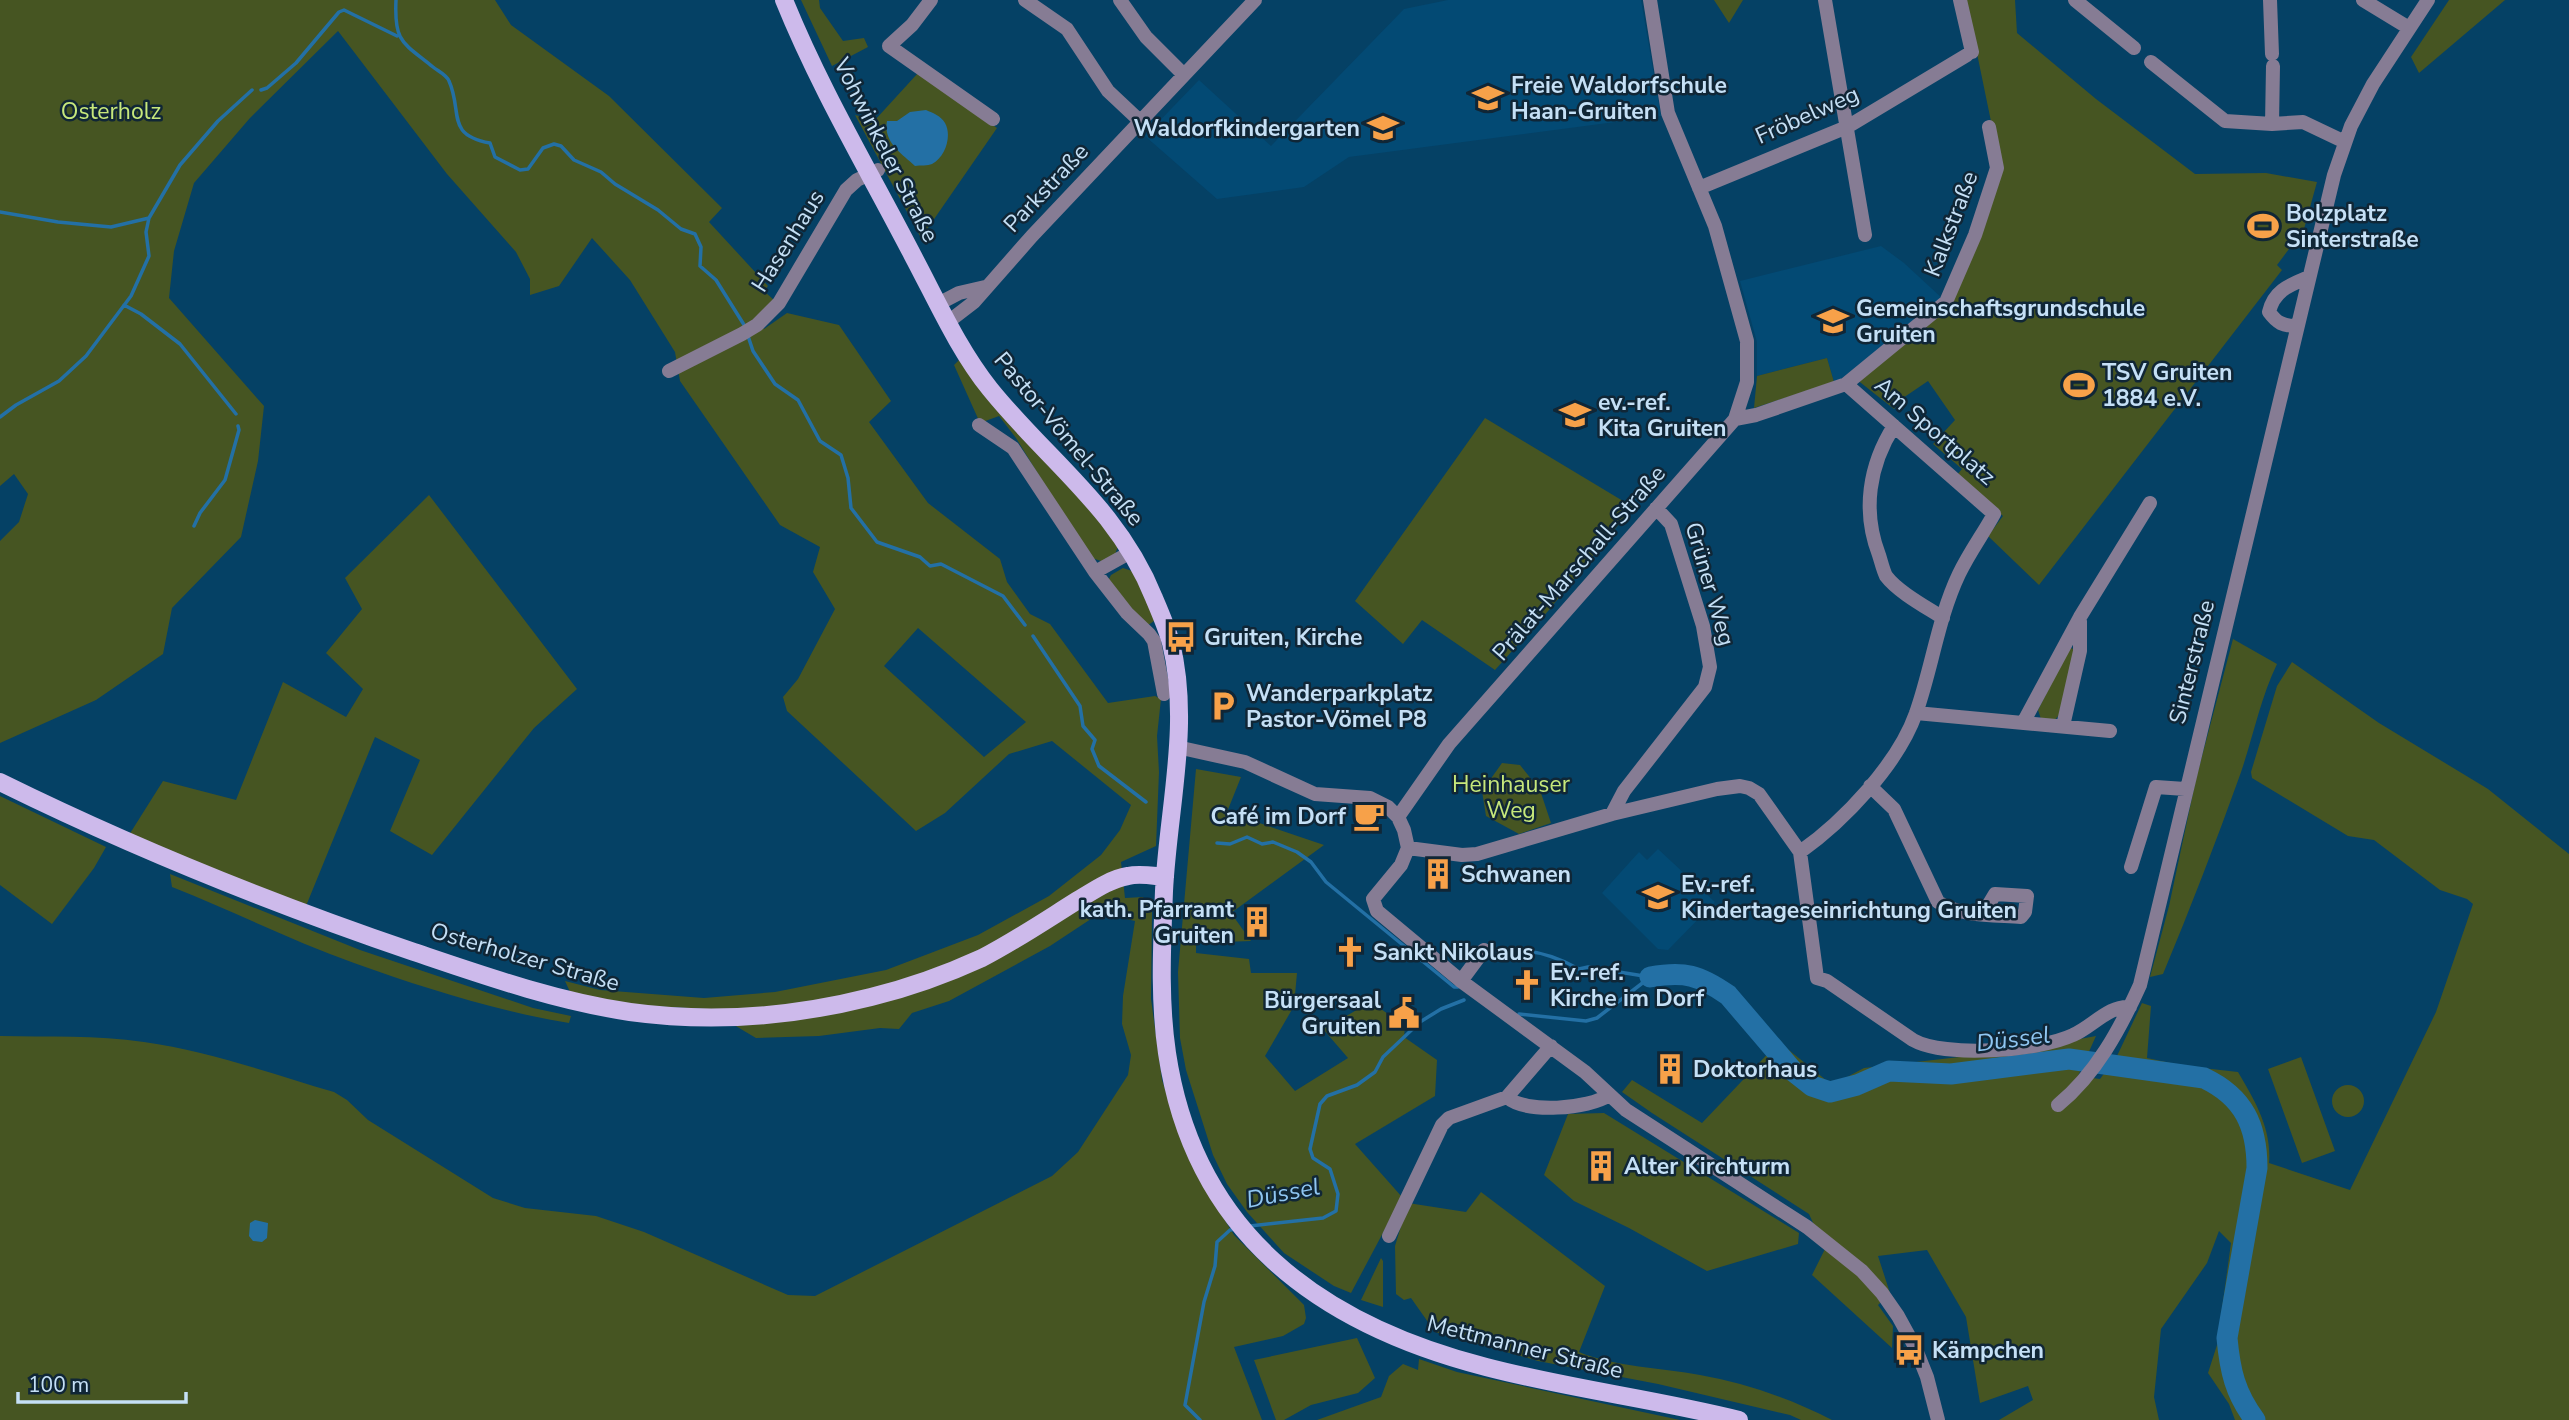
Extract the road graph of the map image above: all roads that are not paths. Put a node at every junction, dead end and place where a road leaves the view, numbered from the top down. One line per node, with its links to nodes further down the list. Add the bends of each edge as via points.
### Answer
1 (784, 0): 23 (main road, Vohwinkeler Straße, via 799,37)
2 (931, 0): 17 (street, via 888,46)
3 (1025, 0): 18 (street, via 1066,29 1108,91)
4 (1120, 0): 16 (street, via 1146,37)
5 (1255, 0): 16 (street, Parkstraße)
6 (1650, 0): 24 (street, Prälat-Marschall-Straße, via 1668,113)
7 (1825, 0): 20 (street)
8 (1960, 0): 20 (street, Fröbelweg, via 1970,53)
9 (2075, 0): 14 (street)
10 (2270, 0): 19 (street)
11 (2363, 0): 13 (street)
12 (2428, 0): 13 (street, Sinterstraße)
13 (2409, 28): 22 (street, Sinterstraße)
14 (2134, 48)
15 (2151, 62): 19 (street, via 2225,121)
16 (1184, 75): 18 (street, Parkstraße)
17 (993, 119)
18 (1141, 122): 27 (street, Parkstraße)
19 (2272, 124): 22 (street, via 2303,122)
20 (1847, 127): 24 (street, Fröbelweg); 25 (street)
21 (1989, 127): 32 (street, Kalkstraße, via 1997,168 1946,302)
22 (2345, 142): 26 (street, Sinterstraße)
23 (874, 172): 28 (main road, Vohwinkeler Straße); 31 (street, Hasenhaus, via 846,190 779,303 757,325)
24 (1699, 188): 33 (street, Prälat-Marschall-Straße, via 1715,226 1747,341 1747,382)
25 (1865, 235)
26 (2309, 277): 30 (street, Sinterstraße); 30 (street, via 2283,288 2269,312 2284,326)
27 (985, 287): 28 (street); 29 (street, Parkstraße)
28 (938, 304): 29 (main road, Vohwinkeler Straße)
29 (948, 322): 38 (main road, Pastor-Vömel-Straße, via 989,388 1094,500)
30 (2297, 326): 50 (street, Sinterstraße)
31 (669, 371)
32 (1846, 384): 33 (street, Kalkstraße); 35 (street, Am Sportplatz)
33 (1735, 419): 37 (street, Prälat-Marschall-Straße)
34 (979, 425): 39 (street, via 1013,447)
35 (1894, 426): 41 (street, via 1881,446 1873,472 1872,538 1886,576); 41 (street, Am Sportplatz, via 1994,513 1959,574)
36 (2150, 503): 40 (street)
37 (1656, 508): 51 (street, Grüner Weg, via 1671,524 1682,556 1707,643 1710,676 1624,791); 52 (street, Prälat-Marschall-Straße, via 1449,744)
38 (1131, 552): 39 (street, Pastor-Vömel-Straße); 47 (main road, Pastor-Vömel-Straße, via 1171,643)
39 (1095, 572): 42 (street, via 1154,641)
40 (2080, 617): 44 (street); 45 (street, via 2080,651)
41 (1943, 618): 43 (street)
42 (1164, 694)
43 (1916, 713): 44 (street); 49 (street, via 1904,740)
44 (2023, 723): 45 (street)
45 (2063, 726): 46 (street)
46 (2110, 731)
47 (1177, 747): 52 (street, via 1245,762 1315,794 1370,798); 56 (main road, Pastor-Vömel-Straße)
48 (0, 782): 56 (main road, Osterholzer Straße, via 116,837 371,937 492,978 586,1003 664,1015 726,1018 778,1014 873,997 981,958 1111,881 1141,874)
49 (1870, 786): 54 (street, via 1839,822); 57 (street, via 1894,809 1938,902 1950,910)
50 (2185, 789): 55 (street, via 2156,787); 60 (street, Sinterstraße, via 2146,965)
51 (1612, 814): 53 (street, via 1477,854); 54 (street, via 1740,786 1759,794)
52 (1398, 817): 53 (street)
53 (1408, 848): 59 (street, via 1401,865 1376,893 1373,905)
54 (1800, 852): 60 (street, via 1817,978 1913,1040 1935,1049 1983,1051 2057,1041 2120,1006)
55 (2131, 866)
56 (1165, 877): 66 (main road, Mettmanner Straße, via 1162,999 1171,1078 1201,1165 1236,1220 1265,1253 1328,1304 1409,1343 1486,1367)
57 (1983, 914)
58 (1484, 950): 59 (street)
59 (1461, 981): 61 (street)
60 (2130, 1007): 64 (street, Sinterstraße, via 2087,1076)
61 (1551, 1046): 62 (street); 63 (street)
62 (1609, 1095): 63 (street, via 1593,1104 1553,1108 1525,1106); 67 (street, via 1807,1227 1862,1271 1882,1293 1915,1347)
63 (1507, 1097): 65 (street, via 1449,1118 1442,1125)
64 (2058, 1105)
65 (1389, 1236)
66 (1739, 1420)
67 (1938, 1420)

